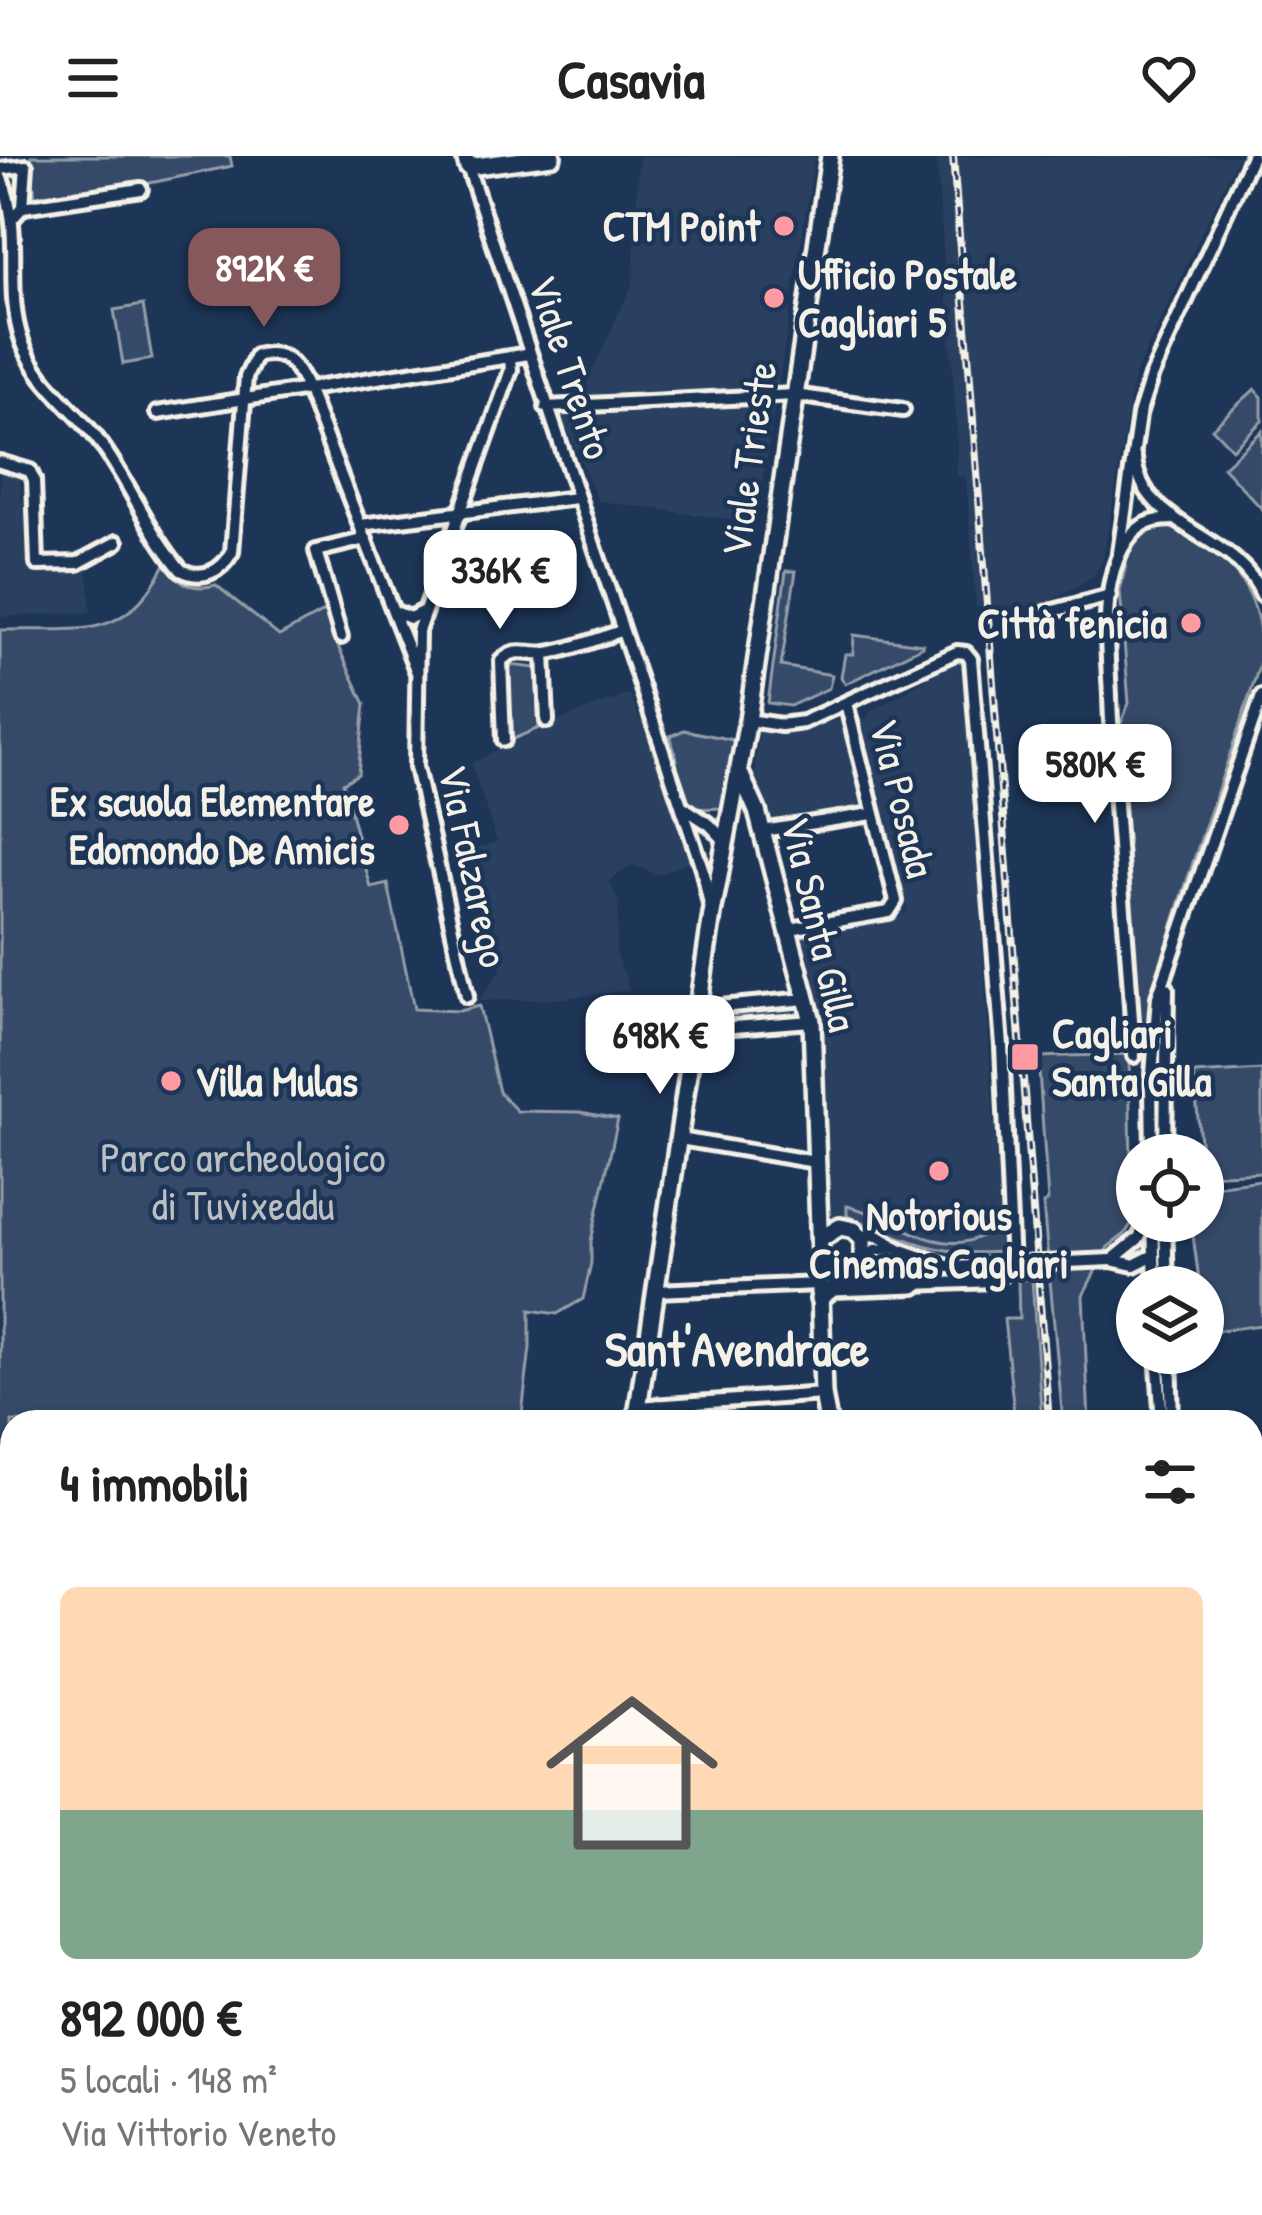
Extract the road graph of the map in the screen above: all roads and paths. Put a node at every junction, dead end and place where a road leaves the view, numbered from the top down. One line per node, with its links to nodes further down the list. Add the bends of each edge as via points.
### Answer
1 (552, 156): 4 (main road)
2 (830, 156): 11 (main road, Viale Trieste)
3 (1252, 156): 16 (street, via 1162,347)
4 (466, 161): 8 (street, Viale Trento)
5 (0, 172): 7 (street); 7 (street, via 26,166)
6 (141, 189): 7 (street)
7 (19, 212): 12 (street, via 16,320 29,356 103,447 174,562 192,576 214,572 232,552)
8 (529, 355): 9 (street); 13 (street, Viale Trento)
9 (510, 358): 10 (street); 20 (street, Via Falzarego)
10 (307, 388): 12 (street); 12 (street, via 290,358 268,353 250,364); 24 (street, Via Falzarego)
11 (794, 395): 13 (street); 14 (street); 39 (main road, Viale Trieste)
12 (243, 399): 15 (street)
13 (546, 407): 19 (street, Viale Trento)
14 (903, 410)
15 (157, 413)
16 (1133, 446): 18 (street); 21 (street)
17 (0, 462): 26 (street, via 30,471 34,480 37,564 78,563)
18 (1148, 494): 21 (street); 22 (street); 23 (street)
19 (576, 498): 20 (street); 33 (street, Viale Trento)
20 (460, 512): 24 (street); 31 (street, Via Falzarego)
21 (1123, 517): 27 (street)
22 (1174, 519): 23 (street); 29 (street, via 1234,556)
23 (1142, 524): 27 (street)
24 (361, 525): 25 (street, Via Falzarego)
25 (366, 538): 30 (street, Via Falzarego); 34 (street, via 316,551)
26 (117, 542)
27 (1118, 557): 28 (street)
28 (1110, 596): 32 (street); 58 (street, via 1111,731)
29 (1262, 596)
30 (393, 611): 31 (street, via 410,618); 36 (street, Via Falzarego)
31 (424, 611): 36 (street, Via Falzarego)
32 (1046, 613)
33 (621, 632): 35 (street); 43 (street, Viale Trento)
34 (341, 637)
35 (544, 654): 40 (street); 41 (street, via 514,651 501,661)
36 (419, 678): 53 (street, Via Falzarego, via 416,766)
37 (1262, 696): 52 (street)
38 (846, 703): 39 (street, via 793,725); 45 (street, Via Posada); 75 (street, via 958,652 971,659 1012,1266 995,1281)
39 (748, 720): 42 (main road, Viale Trieste)
40 (547, 721)
41 (504, 740)
42 (740, 773): 44 (main road, Via Santa Gilla); 46 (main road, Viale Trieste)
43 (680, 804): 48 (street, Viale Trento); 49 (street)
44 (757, 811): 46 (main road, via 739,807); 47 (main road, Via Santa Gilla)
45 (872, 814): 47 (street); 51 (street, Via Posada, via 893,908)
46 (730, 819): 49 (main road, Viale Trieste)
47 (763, 832): 51 (main road, Via Santa Gilla)
48 (691, 837): 49 (street, via 710,848); 50 (street, Viale Trento)
49 (724, 842): 50 (main road, Viale Trieste)
50 (712, 914): 55 (main road, Viale Trieste)
51 (790, 928): 54 (main road, Via Santa Gilla)
52 (1167, 972): 59 (street, via 1154,1033); 60 (street)
53 (466, 996)
54 (806, 999): 55 (street); 56 (main road, Via Santa Gilla)
55 (698, 1009): 57 (main road, Viale Trieste)
56 (812, 1021): 57 (street); 62 (main road, Via Santa Gilla)
57 (694, 1030): 61 (main road, Viale Trieste)
58 (1134, 1057)
59 (1152, 1134)
60 (1165, 1134)
61 (680, 1138): 62 (street); 76 (main road, Viale Trieste)
62 (815, 1162): 66 (main road, Via Santa Gilla)
63 (859, 1234): 66 (main road, via 839,1227); 67 (street); 71 (main road)
64 (1136, 1242): 68 (street)
65 (1155, 1242): 69 (street)
66 (820, 1246): 74 (main road, via 823,1263); 77 (main road, Via Santa Gilla)
67 (899, 1249): 70 (street, bridge, via 950,1267); 71 (street, via 875,1250)
68 (1129, 1249): 69 (street); 70 (street)
69 (1154, 1255): 72 (street); 73 (street)
70 (1112, 1260): 72 (street)
71 (863, 1261): 74 (main road)
72 (1134, 1265)
73 (1161, 1266)
74 (841, 1273): 75 (street); 77 (main road)
75 (914, 1285): 77 (main road)
76 (656, 1291): 77 (street); 81 (main road, Viale Trieste)
77 (819, 1292): 80 (main road, Via Santa Gilla)
78 (1157, 1374): 84 (street)
79 (1171, 1374): 85 (street)
80 (823, 1394): 82 (street); 83 (main road, Via Santa Gilla)
81 (638, 1410)
82 (674, 1410)
83 (826, 1410)
84 (1161, 1410)
85 (1172, 1410)

